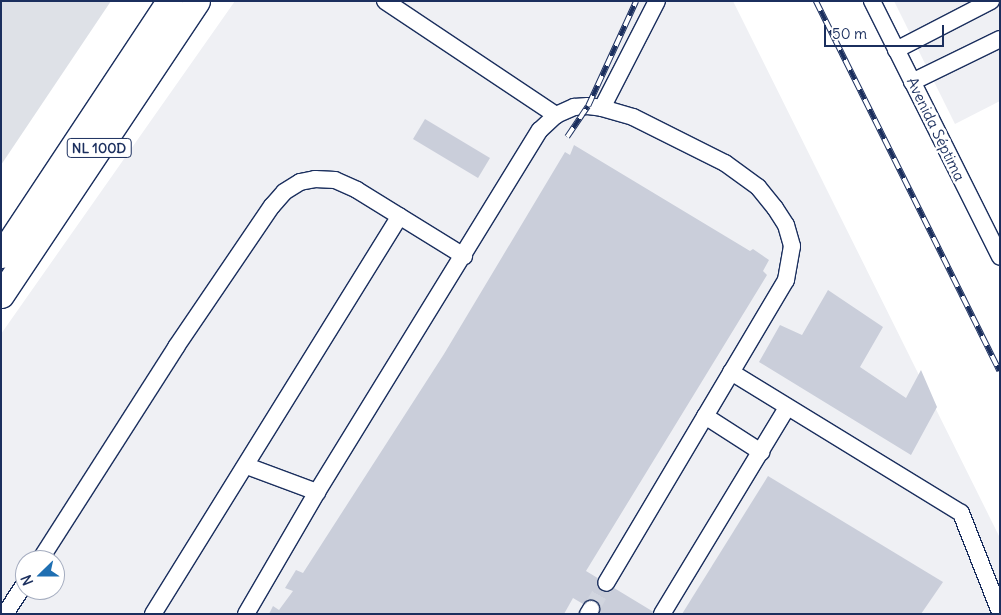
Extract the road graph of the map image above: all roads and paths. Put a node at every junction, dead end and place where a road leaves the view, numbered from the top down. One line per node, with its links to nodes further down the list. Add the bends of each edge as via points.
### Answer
1 (169, 1): 14 (highway, NL 100D)
2 (197, 1): 17 (highway, NL 100D)
3 (385, 1): 12 (street)
4 (657, 1): 11 (street)
5 (872, 1): 9 (street, Avenida Séptima)
6 (991, 1): 7 (street)
7 (963, 8): 9 (street)
8 (1000, 39): 10 (street)
9 (896, 50): 10 (street, Avenida Séptima)
10 (912, 82): 16 (street, Avenida Séptima)
11 (602, 108): 12 (street, via 574,107); 18 (street, via 633,117 724,163 758,187 786,225 792,246 786,280)
12 (556, 115): 15 (street, via 540,130)
13 (400, 216): 15 (street); 22 (street); 24 (street, via 334,180 300,182 284,192 176,347)
14 (1, 255)
15 (464, 256): 23 (street)
16 (1000, 257)
17 (1, 295)
18 (731, 372): 19 (street); 20 (street)
19 (787, 408): 21 (street); 27 (street, via 962,513)
20 (704, 416): 21 (street); 25 (street)
21 (761, 452): 31 (street)
22 (247, 466): 23 (street); 29 (street)
23 (317, 492): 30 (street)
24 (46, 550)
25 (606, 583)
26 (15, 598): 28 (street)
27 (1000, 612)
28 (5, 614)
29 (153, 614)
30 (246, 614)
31 (662, 614)

